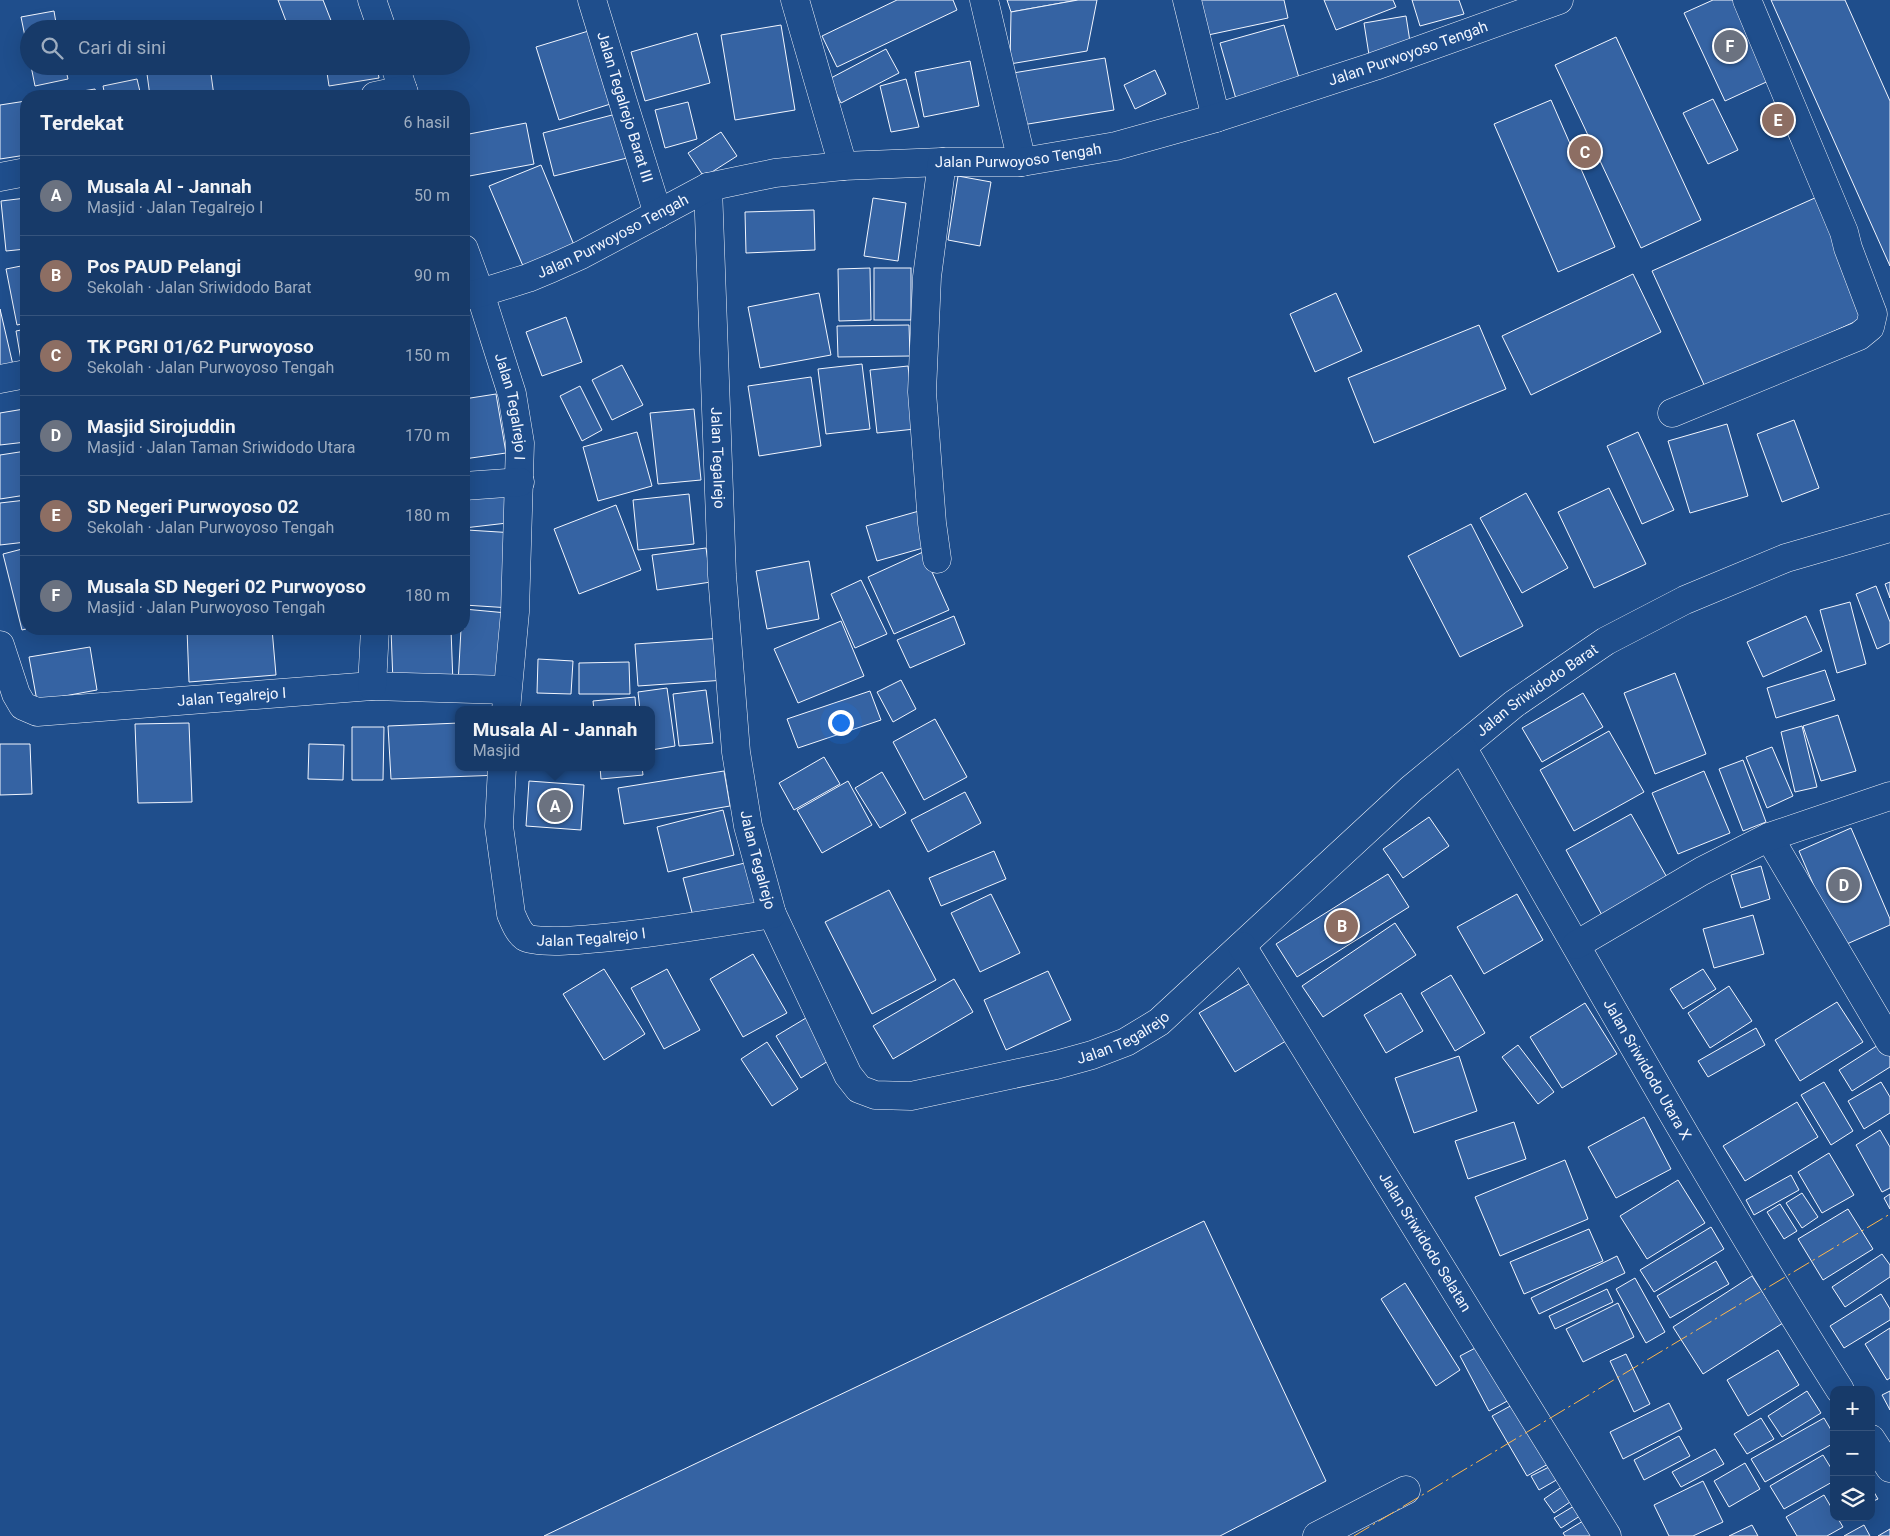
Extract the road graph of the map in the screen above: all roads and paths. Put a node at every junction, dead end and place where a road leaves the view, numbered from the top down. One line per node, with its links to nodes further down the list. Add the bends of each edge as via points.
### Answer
1 (372, 0): 8 (street)
2 (592, 0): 18 (street, Jalan Tegalrejo Barat III)
3 (795, 0): 14 (street)
4 (984, 0): 13 (street)
5 (1187, 0): 11 (street)
6 (1558, 0): 11 (street, Jalan Purwoyoso Tengah, via 1384,63)
7 (1747, 0): 22 (street, via 1844,232 1873,314 1870,327 1860,336)
8 (379, 20)
9 (401, 84): 10 (street)
10 (388, 90)
11 (1216, 118): 13 (street, Jalan Purwoyoso Tengah, via 1116,146)
12 (942, 162): 13 (street, Jalan Purwoyoso Tengah); 14 (street, Jalan Purwoyoso Tengah); 26 (street, via 927,277 922,392 932,523)
13 (1022, 162)
14 (843, 166): 17 (street, Jalan Purwoyoso Tengah, via 775,173)
15 (20, 173): 16 (street)
16 (0, 177)
17 (708, 187): 18 (street, Jalan Purwoyoso Tengah); 35 (street, Jalan Tegalrejo, via 722,575 736,752 748,826)
18 (658, 214): 19 (street, Jalan Purwoyoso Tengah, via 552,268)
19 (472, 294): 23 (street, Jalan Tegalrejo I, via 512,394 520,443)
20 (20, 375): 21 (street)
21 (0, 379)
22 (1672, 413)
23 (520, 482): 24 (street); 30 (street, Jalan Tegalrejo I, via 515,612)
24 (470, 486)
25 (1890, 528): 31 (street, Jalan Sriwidodo Barat, via 1786,558 1685,600 1606,641 1514,704)
26 (938, 559)
27 (375, 635): 29 (street)
28 (0, 645): 29 (street, Jalan Tegalrejo I, via 16,694 23,706 37,712)
29 (372, 686): 30 (street, Jalan Tegalrejo I)
30 (506, 700)
31 (1462, 746): 36 (street, Jalan Sriwidodo Utara X); 37 (street, Jalan Sriwidodo Barat)
32 (502, 771): 35 (street, Jalan Tegalrejo I, via 499,826 511,914 525,937 541,941 575,940 689,928)
33 (1890, 796): 34 (street)
34 (1769, 837): 36 (street, via 1702,871); 38 (street)
35 (772, 914): 37 (street, Jalan Tegalrejo, via 848,1075 859,1089 875,1095 911,1096 1037,1069 1126,1042 1159,1022)
36 (1576, 945): 39 (street, Jalan Sriwidodo Utara X)
37 (1242, 946): 44 (street, Jalan Sriwidodo Selatan)
38 (1890, 1042)
39 (1838, 1386)
40 (1875, 1445): 41 (street)
41 (1890, 1468)
42 (1406, 1490): 43 (street)
43 (1317, 1536)
44 (1607, 1536)

